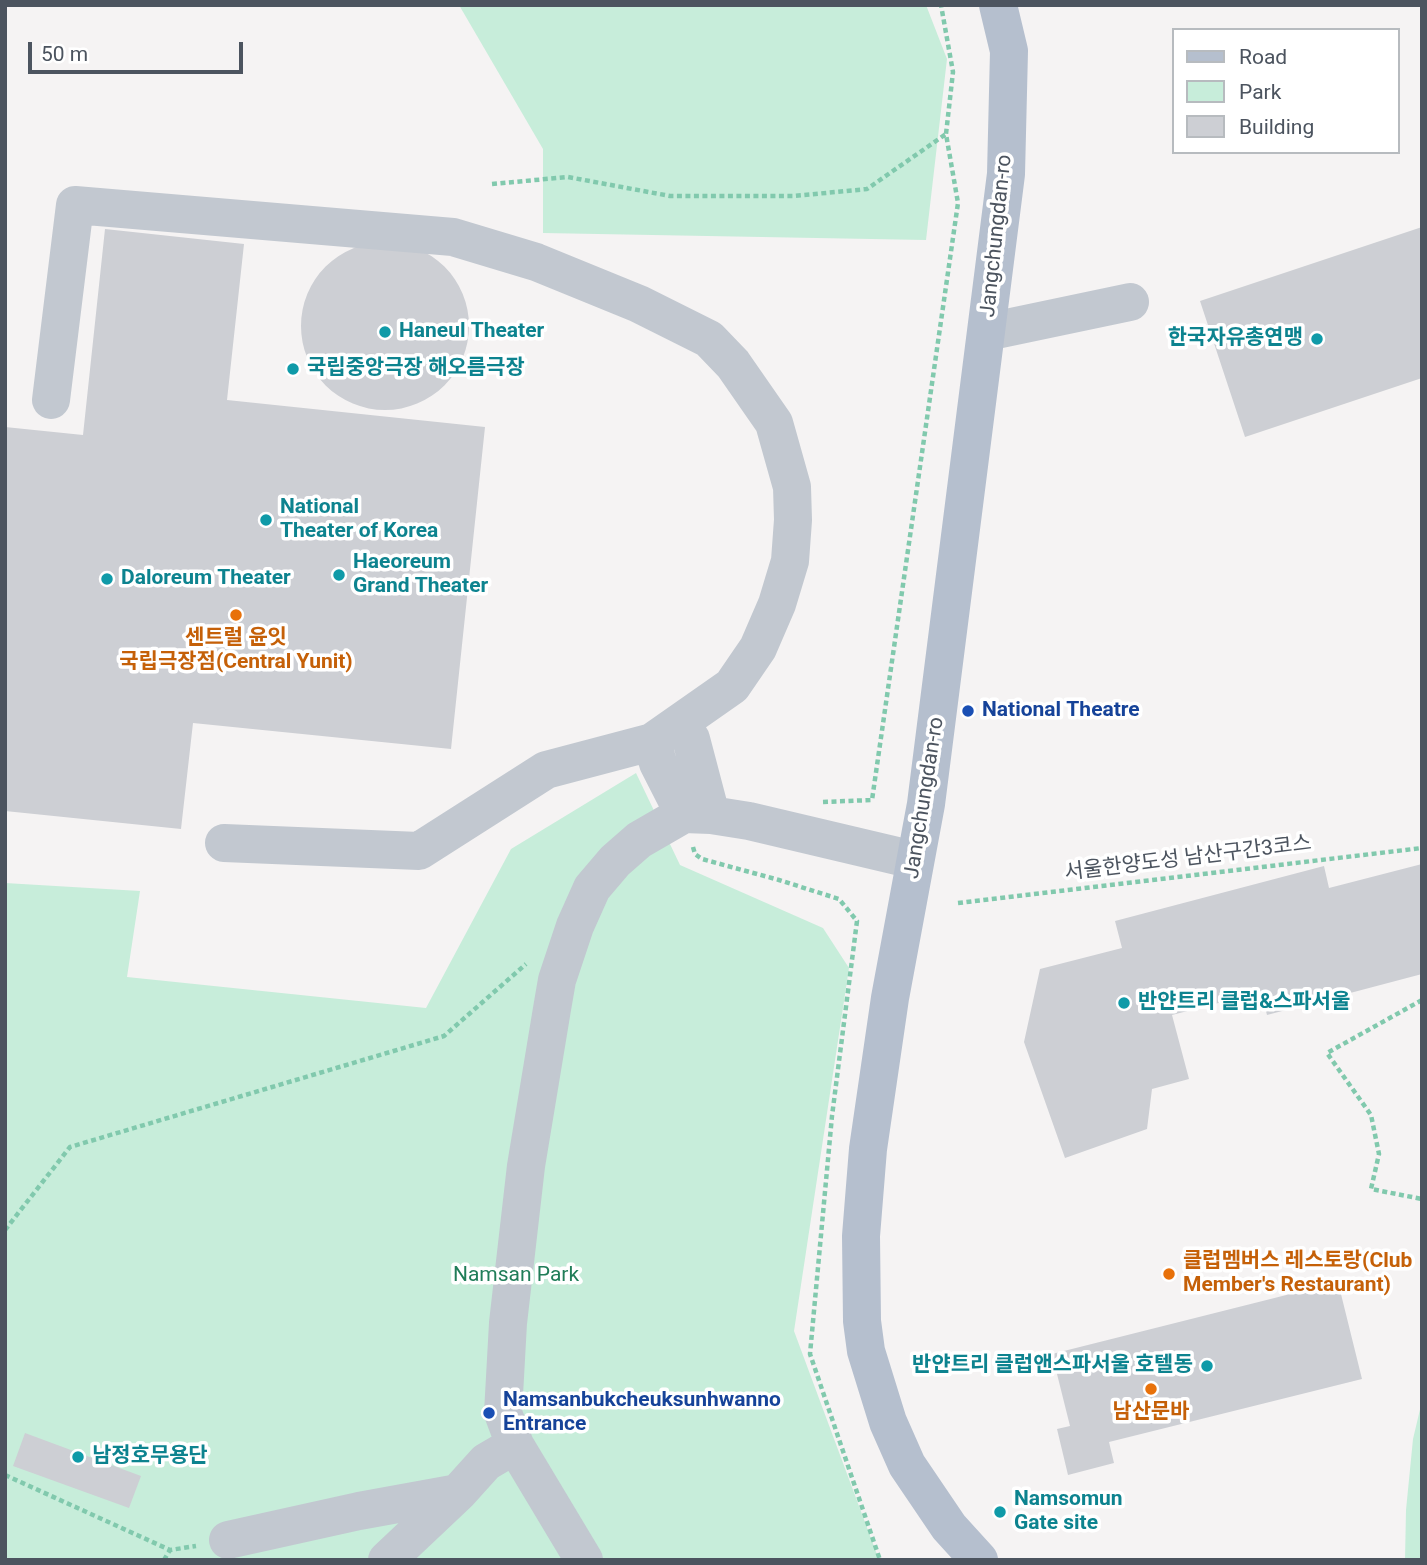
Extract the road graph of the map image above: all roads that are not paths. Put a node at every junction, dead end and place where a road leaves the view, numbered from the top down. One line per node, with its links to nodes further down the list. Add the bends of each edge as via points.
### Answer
1 (998, 5): 3 (main road, Jangchungdan-ro, via 1009,51 1006,174)
2 (1130, 302): 3 (street)
3 (986, 332): 8 (main road, Jangchungdan-ro, via 939,710)
4 (51, 400): 5 (street, via 75,205 453,237 536,262 709,339 733,364 774,423 792,487 790,561 758,648 732,686)
5 (666, 733): 6 (street, via 691,739); 7 (street, via 546,770 419,851)
6 (697, 815): 8 (street, via 749,821); 9 (street, via 639,840 615,860 592,888 557,980 526,1166 508,1323 502,1413)
7 (224, 843)
8 (915, 860): 14 (main road, Jangchungdan-ro, via 868,1149 861,1236 862,1321 873,1379 907,1465 949,1527)
9 (515, 1445): 10 (street, via 486,1462); 13 (street)
10 (458, 1493): 11 (street); 12 (street)
11 (228, 1540)
12 (387, 1560)
13 (584, 1560)
14 (979, 1560)

